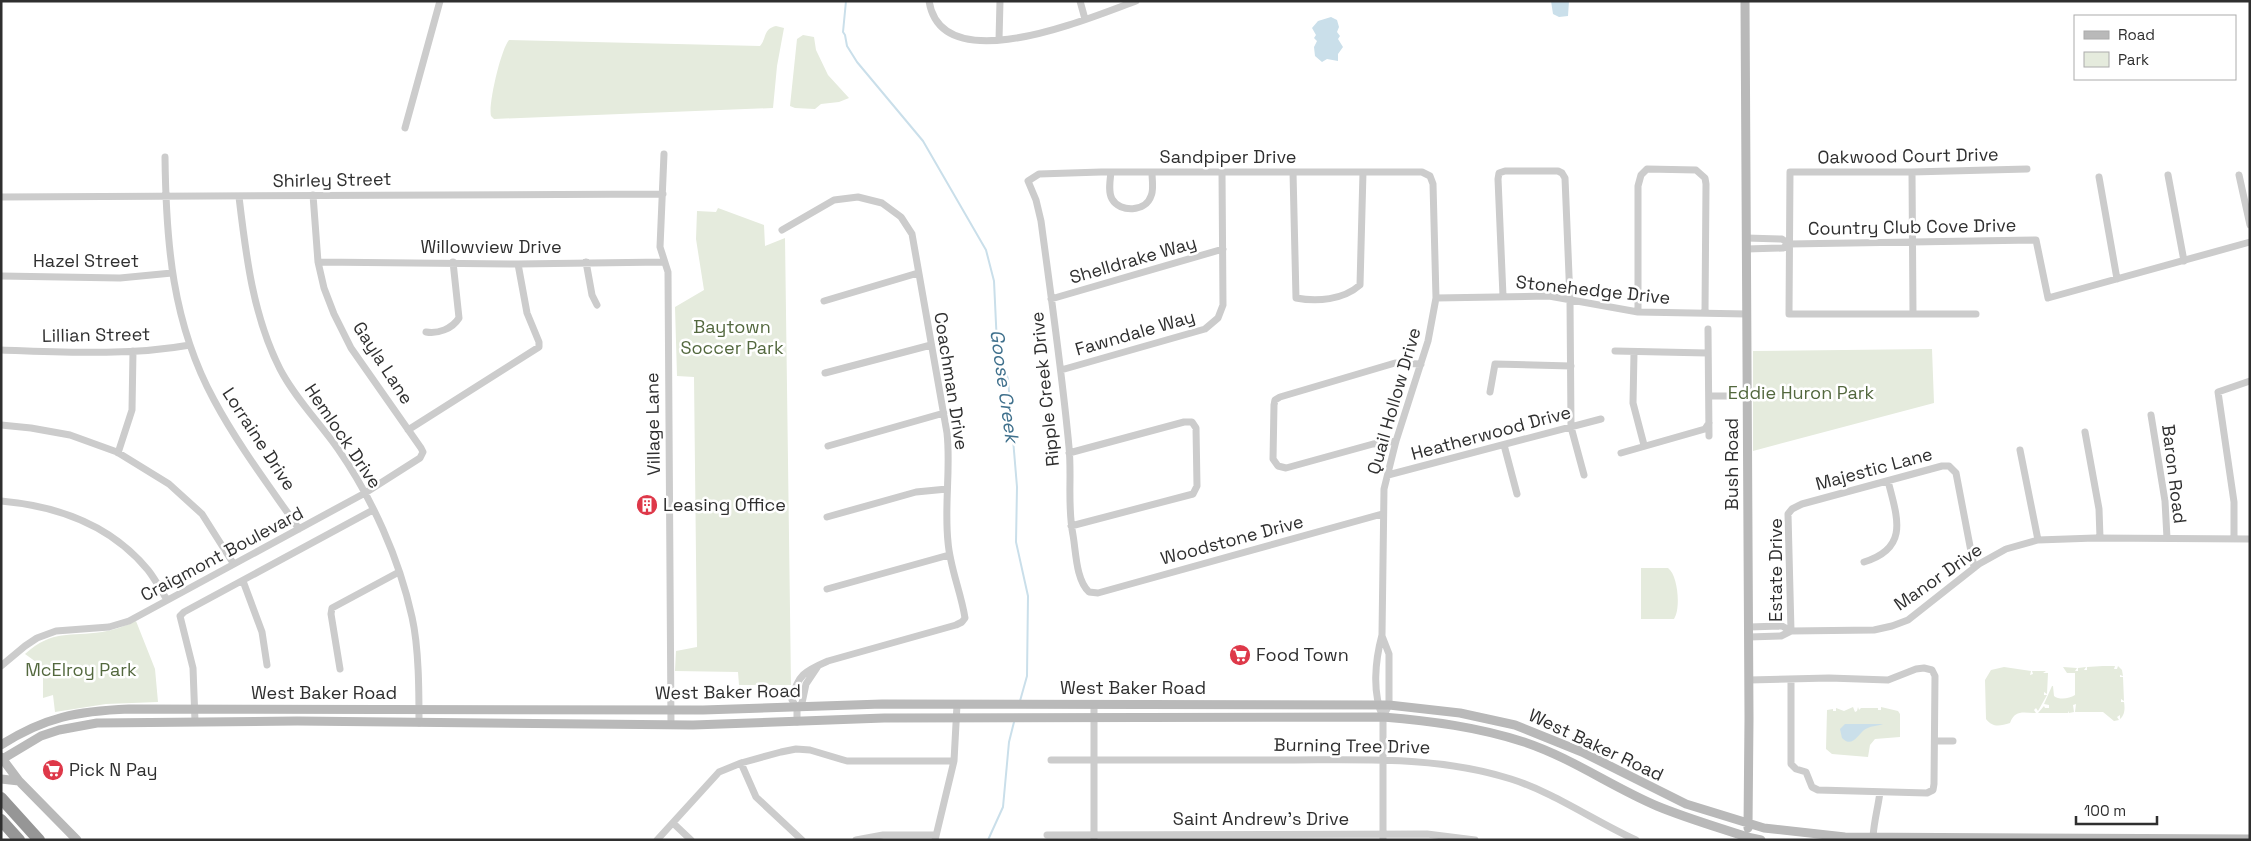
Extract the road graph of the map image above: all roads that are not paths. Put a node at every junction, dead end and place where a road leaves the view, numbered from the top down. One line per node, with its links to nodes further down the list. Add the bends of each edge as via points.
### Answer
1 (440, 1): 9 (street)
2 (929, 1): 8 (street, via 934,18 954,36)
3 (1000, 1): 8 (street)
4 (1080, 1): 7 (street)
5 (1136, 1): 7 (street)
6 (1745, 1): 31 (main road, Bush Road)
7 (1085, 19): 8 (street, via 1033,36)
8 (999, 40)
9 (405, 128)
10 (664, 154): 24 (street, Village Lane)
11 (165, 157): 28 (street, Lorraine Drive)
12 (2027, 169): 17 (street, Oakwood Court Drive)
13 (1111, 172): 18 (street, Sandpiper Drive); 18 (street, via 1110,192 1114,201 1122,208 1134,209 1152,195); 23 (street, Sandpiper Drive, via 1039,174)
14 (1222, 172): 15 (street, Sandpiper Drive); 18 (street, Sandpiper Drive); 36 (street, Fawndale Way)
15 (1293, 172): 16 (street, Sandpiper Drive); 16 (street, via 1296,298 1315,302 1352,292 1360,285)
16 (1363, 172): 21 (street, Sandpiper Drive, via 1422,172)
17 (1912, 172): 33 (street); 34 (street, Oakwood Court Drive, via 1790,172)
18 (1152, 173)
19 (2168, 175): 37 (street)
20 (2239, 175): 29 (street)
21 (1430, 176): 48 (street, Quail Hollow Drive, via 1433,184)
22 (2099, 177): 46 (street)
23 (1028, 181): 49 (street, Ripple Creek Drive, via 1041,221)
24 (663, 194): 25 (street, Shirley Street); 41 (street, Village Lane, via 660,247)
25 (313, 195): 27 (street, Shirley Street); 38 (street, Gayla Lane)
26 (1, 197): 28 (street, Shirley Street)
27 (239, 197): 28 (street, Shirley Street); 96 (street, Hemlock Drive, via 245,251 267,339 281,370)
28 (166, 198): 43 (street, Lorraine Drive)
29 (2250, 225)
30 (782, 230): 44 (street, Coachman Drive, via 834,200 858,197 882,203 901,217 912,234)
31 (1746, 238): 34 (street, Country Club Cove Drive, via 1782,239); 35 (main road, Bush Road)
32 (2250, 242): 37 (street, Country Club Cove Drive)
33 (1913, 243): 34 (street, Country Club Cove Drive); 46 (street, Country Club Cove Drive, via 2036,240 2048,298); 56 (street)
34 (1789, 244): 35 (street, Country Club Cove Drive, via 1782,248); 56 (street, via 1789,314)
35 (1746, 248): 55 (main road, Bush Road)
36 (1223, 249): 49 (street, Shelldrake Way); 69 (street, Fawndale Way, via 1223,305 1213,324)
37 (2184, 261): 46 (street, Country Club Cove Drive)
38 (318, 262): 39 (street, Willowview Drive); 81 (street, Gayla Lane, via 324,288 351,348)
39 (453, 262): 42 (street, Willowview Drive); 59 (street, via 459,318 437,333)
40 (586, 262): 41 (street, Willowview Drive); 42 (street, Willowview Drive); 52 (street)
41 (664, 262): 139 (street, Village Lane, via 668,272)
42 (518, 264): 81 (street, via 527,313 540,342 539,347)
43 (172, 273): 45 (street, Hazel Street, via 120,278); 60 (street, Lorraine Drive)
44 (918, 273): 51 (street); 61 (street, Coachman Drive)
45 (1, 276)
46 (2117, 279)
47 (1503, 296): 48 (street, Stonehedge Drive); 50 (street, Stonehedge Drive, via 1549,296); 50 (street, via 1499,173 1558,171 1565,178)
48 (1436, 298): 67 (street, Quail Hollow Drive)
49 (1051, 299): 69 (street, Ripple Creek Drive)
50 (1570, 300): 53 (street, Stonehedge Drive); 68 (street)
51 (824, 301)
52 (597, 305)
53 (1638, 312): 54 (street, Stonehedge Drive); 54 (street, via 1638,186 1647,169 1696,170 1705,178)
54 (1705, 313): 55 (street, Stonehedge Drive)
55 (1747, 314): 74 (main road, Bush Road)
56 (1913, 314): 57 (street)
57 (1976, 314)
58 (1708, 328): 66 (street)
59 (426, 332)
60 (190, 345): 63 (street, Lillian Street); 104 (street, Lorraine Drive, via 227,423)
61 (931, 345): 70 (street); 75 (street, Coachman Drive)
62 (1, 350): 63 (street, Lillian Street)
63 (133, 351): 89 (street, via 132,410)
64 (1615, 351): 65 (street)
65 (1634, 353): 66 (street); 86 (street, via 1633,403)
66 (1708, 353): 73 (street)
67 (1421, 364): 84 (street, Quail Hollow Drive); 84 (street, via 1395,363 1275,400 1274,459 1278,466 1286,468)
68 (1571, 366): 72 (street, via 1496,364); 80 (street)
69 (1061, 370): 91 (street, Ripple Creek Drive)
70 (825, 373)
71 (2250, 381): 107 (street, via 2218,392 2234,502)
72 (1490, 392)
73 (1709, 396): 74 (street); 78 (street)
74 (1748, 396): 119 (main road, Bush Road)
75 (944, 413): 87 (street); 95 (street, Coachman Drive, via 949,456)
76 (2151, 415): 106 (street, Baron Road, via 2165,501)
77 (1601, 419): 80 (street, Heatherwood Drive)
78 (1709, 423): 83 (street); 86 (street, via 1705,429)
79 (1, 425): 89 (street, via 70,435)
80 (1571, 427): 85 (street, Heatherwood Drive); 93 (street)
81 (408, 430): 96 (street, Craigmont Boulevard, via 423,452 420,458)
82 (2085, 432): 105 (street, via 2099,509)
83 (1709, 436)
84 (1396, 440): 92 (street, Quail Hollow Drive)
85 (1504, 445): 92 (street, Heatherwood Drive); 97 (street)
86 (1644, 445): 90 (street)
87 (828, 446)
88 (2020, 450): 109 (street)
89 (118, 452): 112 (street, via 169,484 202,514)
90 (1621, 452)
91 (1070, 454): 103 (street, Ripple Creek Drive, via 1068,509); 103 (street, via 1184,422 1192,422 1196,428 1198,486 1193,494)
92 (1388, 475): 101 (street, Quail Hollow Drive)
93 (1584, 475)
94 (1888, 481): 99 (street, Majestic Lane); 111 (street, via 1897,533 1888,550); 113 (street, Majestic Lane, via 1949,466 1956,473)
95 (947, 490): 102 (street, via 916,492); 110 (street, Coachman Drive)
96 (366, 493): 100 (street, Hemlock Drive); 104 (street, Craigmont Boulevard)
97 (1517, 494)
98 (1, 500): 118 (street, via 63,511 94,526 122,545 148,570)
99 (1792, 509): 120 (street, Estate Drive, via 1788,514)
100 (373, 510): 114 (street, Hemlock Drive); 115 (street)
101 (1382, 514): 117 (street, Woodstone Drive, via 1098,593); 121 (street, Quail Hollow Drive)
102 (827, 517)
103 (1071, 526): 117 (street, Ripple Creek Drive, via 1081,580)
104 (300, 529): 112 (street, Craigmont Boulevard)
105 (2100, 538): 106 (street, Manor Drive); 109 (street, Manor Drive)
106 (2167, 538): 107 (street, Manor Drive)
107 (2234, 539): 108 (street, Manor Drive)
108 (2250, 539)
109 (2038, 540): 113 (street, Manor Drive, via 2006,549)
110 (949, 555): 116 (street); 133 (street, Coachman Drive, via 964,612 962,622 818,666 806,684 802,703)
111 (1864, 562)
112 (233, 563): 118 (street, Craigmont Boulevard)
113 (1974, 567): 120 (street, Manor Drive, via 1908,620 1892,626 1874,630)
114 (399, 572): 125 (street, via 332,608); 137 (street, Hemlock Drive, via 413,619)
115 (243, 581): 123 (street, via 262,632); 135 (street, via 180,616 193,668)
116 (827, 589)
117 (1088, 592)
118 (167, 600): 124 (street, Craigmont Boulevard, via 129,621 109,627 56,631 37,638)
119 (1749, 626): 120 (street, Manor Drive, via 1782,626); 122 (main road, Bush Road)
120 (1791, 631): 122 (street, Manor Drive, via 1781,636)
121 (1382, 636): 131 (street, Quail Hollow Drive, via 1377,655); 132 (street, Quail Hollow Drive, via 1389,654)
122 (1749, 637): 126 (main road, Bush Road)
123 (267, 665)
124 (1, 666)
125 (340, 668)
126 (1749, 680): 127 (street); 170 (main road, Bush Road)
127 (1791, 680): 153 (street, via 1888,680 1916,669 1932,670 1935,676); 166 (street, via 1791,764 1806,772 1812,787 1818,790)
128 (1094, 704): 129 (main road, West Baker Road); 130 (main road, West Baker Road); 143 (street)
129 (1273, 704): 131 (main road, West Baker Road); 140 (main road)
130 (957, 705): 133 (main road, West Baker Road); 142 (street)
131 (1377, 705): 132 (main road, West Baker Road); 141 (street)
132 (1390, 705): 141 (street); 151 (main road, West Baker Road, via 1460,713)
133 (797, 708): 139 (main road, West Baker Road); 147 (street, Coachman Drive)
134 (129, 709): 135 (main road, West Baker Road); 145 (main road); 155 (main road, West Baker Road, via 76,713 56,718)
135 (195, 709): 136 (main road, West Baker Road); 146 (street)
136 (296, 709): 137 (main road, West Baker Road); 144 (main road)
137 (419, 710): 138 (main road, West Baker Road); 148 (street, Hemlock Drive)
138 (550, 710): 139 (main road, West Baker Road); 149 (main road)
139 (671, 710): 150 (street, Village Lane)
140 (1273, 717): 141 (main road, West Baker Road); 143 (main road, West Baker Road)
141 (1383, 717): 152 (main road, West Baker Road, via 1431,721); 157 (street)
142 (957, 718): 143 (main road, West Baker Road); 147 (main road, West Baker Road); 160 (street)
143 (1094, 718): 159 (street)
144 (296, 721): 146 (main road, West Baker Road); 148 (main road, West Baker Road)
145 (130, 722): 146 (main road, West Baker Road); 156 (main road, West Baker Road, via 97,723 59,730 24,745)
146 (195, 722)
147 (797, 722): 150 (main road, West Baker Road)
148 (419, 723): 149 (main road, West Baker Road)
149 (550, 724): 150 (main road, West Baker Road)
150 (671, 725)
151 (1515, 726): 152 (main road); 162 (main road, West Baker Road, via 1582,752)
152 (1510, 738): 165 (main road, West Baker Road, via 1560,756)
153 (1935, 741): 154 (street); 166 (street, via 1932,790 1927,793)
154 (1953, 741)
155 (1, 745)
156 (2, 759): 164 (main road)
157 (1383, 759): 159 (street, Burning Tree Drive); 173 (street); 187 (street, Burning Tree Drive, via 1453,765 1511,779 1558,798)
158 (1051, 760): 159 (street, Burning Tree Drive)
159 (1094, 760): 172 (street)
160 (954, 761): 161 (street, via 846,761 796,749); 174 (street)
161 (741, 763): 169 (street, via 714,777); 184 (street, via 756,797)
162 (1625, 775): 165 (main road); 170 (main road, West Baker Road, via 1686,804)
163 (1, 779): 164 (main road)
164 (19, 781): 181 (main road)
165 (1620, 787): 175 (main road, West Baker Road, via 1657,806)
166 (1880, 792): 176 (street)
167 (1, 798): 180 (highway)
168 (1, 820): 179 (highway)
169 (673, 823): 182 (street); 183 (street)
170 (1748, 824): 175 (main road, Bush Road); 176 (main road, West Baker Road, via 1812,834)
171 (1047, 835): 172 (street, Saint Andrew's Drive)
172 (1094, 837): 173 (street, Saint Andrew's Drive)
173 (1383, 837): 186 (street, Saint Andrew's Drive, via 1432,834)
174 (935, 838): 185 (street, via 883,835)
175 (1746, 838): 188 (main road, West Baker Road)
176 (1873, 838): 177 (main road, West Baker Road)
177 (2001, 839): 178 (main road, West Baker Road)
178 (2250, 839)
179 (19, 840)
180 (39, 840)
181 (77, 840)
182 (657, 840)
183 (691, 840)
184 (802, 840)
185 (856, 840)
186 (1475, 840)
187 (1636, 840)
188 (1761, 840)

